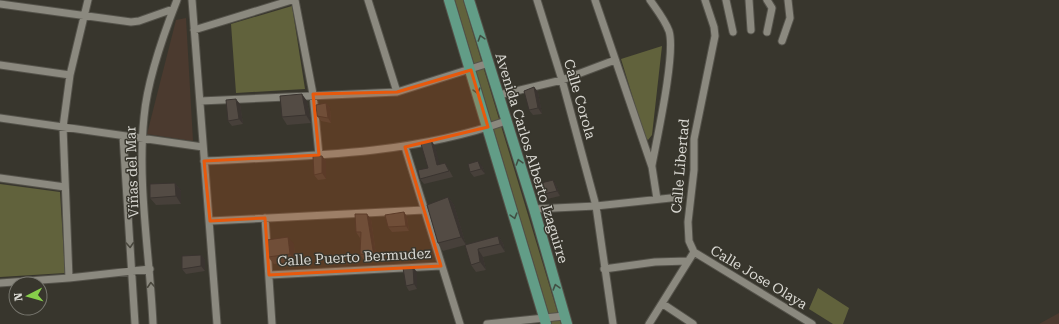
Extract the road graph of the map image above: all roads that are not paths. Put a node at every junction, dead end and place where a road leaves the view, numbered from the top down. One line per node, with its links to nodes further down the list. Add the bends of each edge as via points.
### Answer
1 (34, 0): 19 (street)
2 (88, 0): 21 (street)
3 (177, 0): 20 (street, Viñas del Mar)
4 (192, 0): 22 (street)
5 (292, 0): 22 (street)
6 (295, 0): 34 (street)
7 (368, 0): 33 (street)
8 (449, 0): 30 (main road)
9 (469, 0): 28 (main road, Avenida Carlos Alberto Izaguirre, one-way to 9)
10 (537, 0): 32 (street, Calle Corola)
11 (595, 0): 27 (street)
12 (650, 0): 47 (street, via 670,33 671,56)
13 (705, 0): 57 (street, Calle Libertad, via 715,36 694,139 694,170 688,222 689,241)
14 (726, 0): 24 (street)
15 (749, 0): 23 (street)
16 (767, 0): 25 (street, via 772,8)
17 (788, 0): 26 (street, via 790,18)
18 (0, 4): 19 (street)
19 (32, 9): 21 (street)
20 (173, 9): 21 (street, via 131,22); 42 (street, Viñas del Mar, via 151,80)
21 (85, 15): 31 (street)
22 (194, 30): 36 (street)
23 (751, 30)
24 (733, 32)
25 (767, 32)
26 (782, 41)
27 (615, 60): 32 (street); 47 (street)
28 (488, 63): 30 (street); 35 (main road, Avenida Carlos Alberto Izaguirre)
29 (0, 65): 31 (street)
30 (471, 70): 33 (street); 40 (main road, one-way to 40)
31 (70, 75): 39 (street)
32 (562, 80): 35 (street); 52 (street, Calle Corola)
33 (397, 92): 34 (street)
34 (313, 94): 36 (street); 45 (street)
35 (499, 95): 38 (main road, Avenida Carlos Alberto Izaguirre)
36 (200, 101): 43 (street)
37 (0, 118): 39 (street)
38 (506, 120): 40 (street); 53 (main road, Avenida Carlos Alberto Izaguirre, one-way to 38)
39 (63, 127): 41 (street); 49 (street)
40 (488, 127): 44 (street); 68 (main road, one-way to 68)
41 (124, 136): 42 (street); 62 (street, Viñas del Mar, one-way to 62)
42 (142, 139): 43 (street); 60 (street, Viñas del Mar)
43 (203, 147): 46 (street)
44 (405, 147): 45 (street); 54 (street)
45 (319, 155): 46 (street)
46 (204, 161): 56 (street)
47 (652, 167): 51 (street)
48 (0, 178): 49 (street)
49 (65, 188): 64 (street)
50 (680, 198): 51 (street)
51 (657, 199): 52 (street)
52 (596, 206): 53 (street); 61 (street, Calle Corola)
53 (534, 209): 67 (main road, Avenida Carlos Alberto Izaguirre, one-way to 53)
54 (424, 210): 55 (street); 59 (street)
55 (265, 218): 56 (street); 63 (street)
56 (210, 221): 72 (street)
57 (694, 252): 58 (street); 69 (street, Calle Jose Olaya)
58 (688, 261): 61 (street, via 655,262); 66 (street)
59 (442, 266): 63 (street, Calle Puerto Bermudez); 74 (street)
60 (150, 269): 62 (street); 71 (street, Viñas del Mar, one-way to 60)
61 (604, 269): 76 (street, Calle Corola)
62 (131, 272): 64 (street); 70 (street, Viñas del Mar)
63 (268, 275): 73 (street)
64 (69, 278): 65 (street)
65 (0, 283)
66 (663, 304): 77 (street); 78 (street)
67 (566, 320): 68 (street)
68 (545, 321): 75 (street)
69 (799, 321): 79 (street, Calle Jose Olaya)
70 (135, 324)
71 (154, 324)
72 (217, 324)
73 (272, 324)
74 (460, 324)
75 (487, 324)
76 (613, 324)
77 (649, 324)
78 (693, 324)
79 (812, 324)

